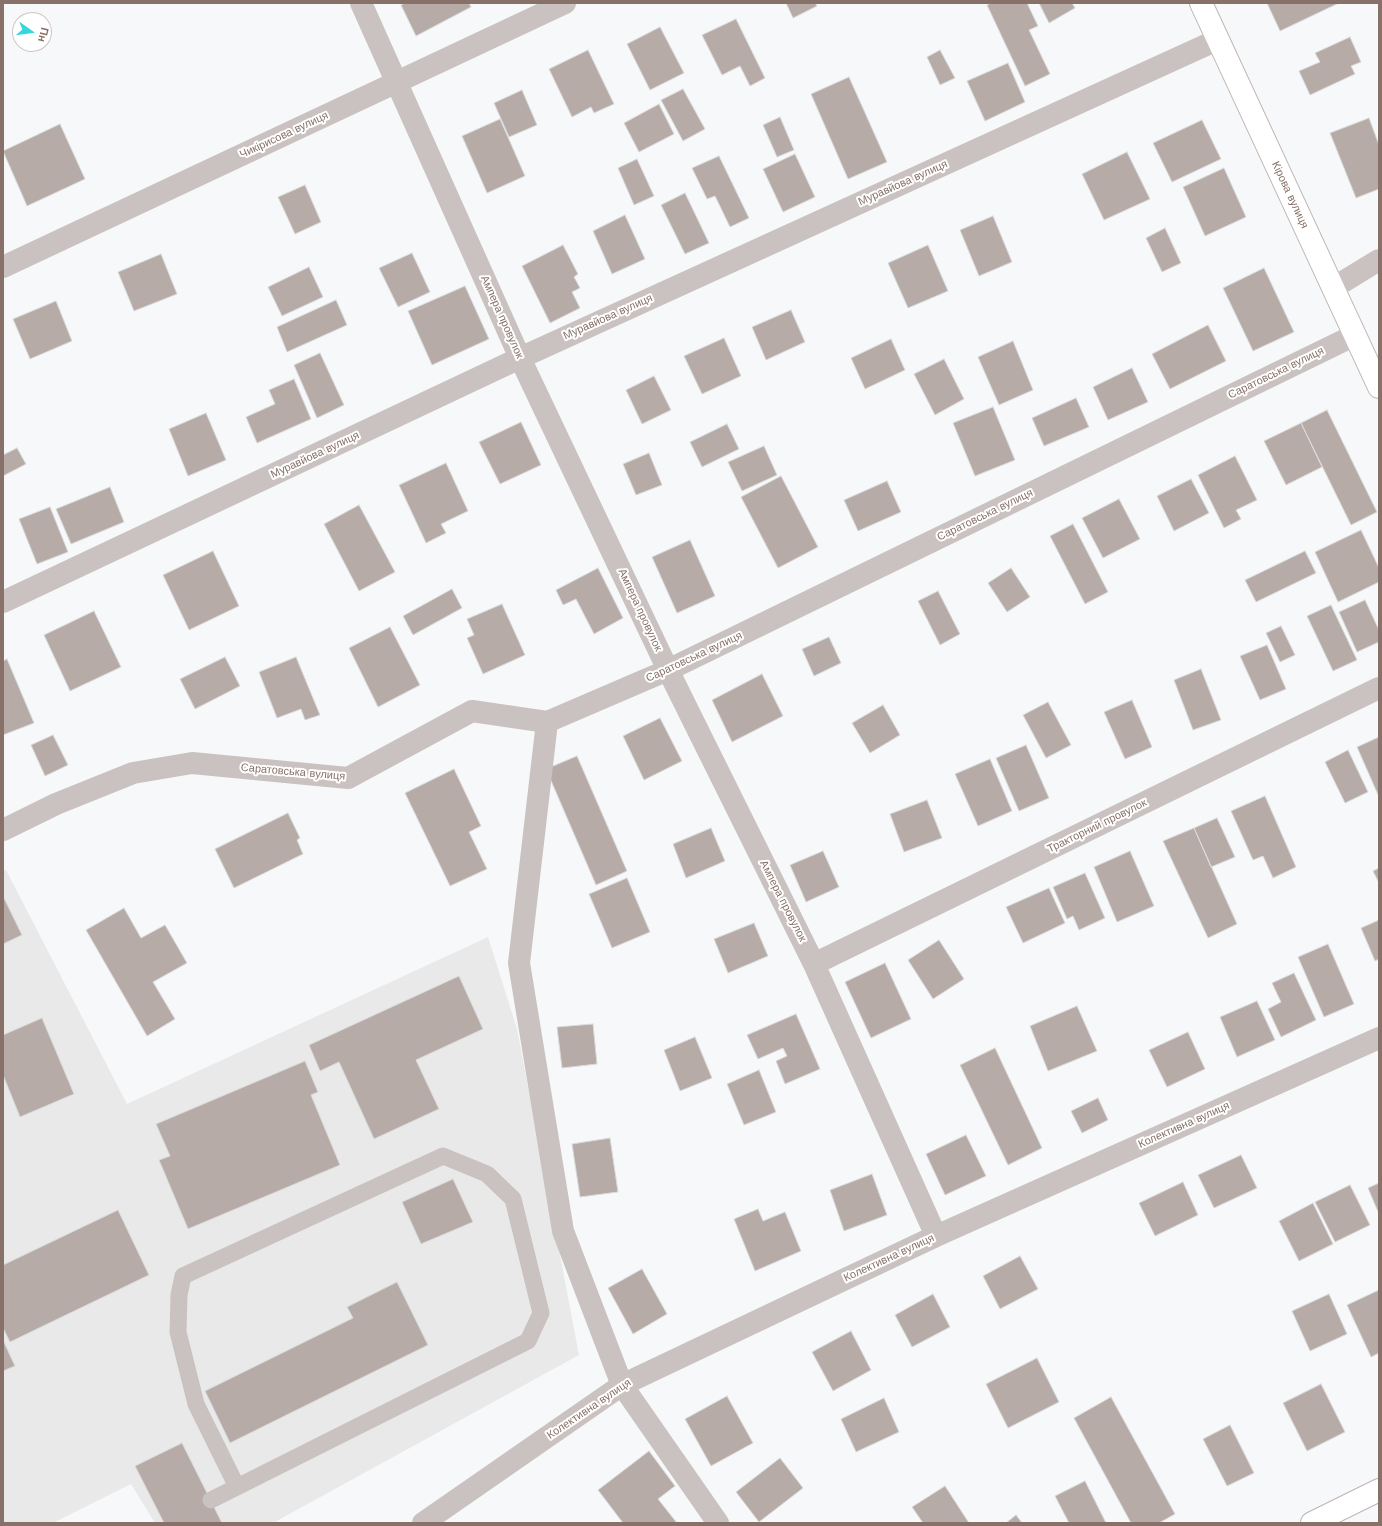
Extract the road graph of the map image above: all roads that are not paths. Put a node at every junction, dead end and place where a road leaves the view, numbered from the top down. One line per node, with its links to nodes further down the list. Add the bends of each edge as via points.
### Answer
1 (361, 3): 5 (street, Ампера провулок)
2 (565, 3): 5 (street, Чикірисова вулиця)
3 (1201, 3): 4 (street, Кірова вулиця)
4 (1217, 40): 8 (street, Кірова вулиця); 10 (street, Муравйова вулиця)
5 (398, 81): 7 (street, Чикірисова вулиця); 10 (street, Ампера провулок)
6 (1379, 260): 8 (street)
7 (3, 267)
8 (1333, 288): 9 (street, Кірова вулиця)
9 (1355, 335): 11 (street, Кірова вулиця); 13 (street, Саратовська вулиця)
10 (520, 358): 12 (street, Муравйова вулиця); 13 (street, Ампера провулок)
11 (1379, 387)
12 (3, 602)
13 (668, 670): 15 (street, Саратовська вулиця); 17 (street, Ампера провулок)
14 (1379, 688): 17 (street, Тракторний провулок)
15 (547, 722): 16 (street, Саратовська вулиця, via 472,711 348,778 192,763 133,773 56,804); 20 (street, via 519,963 563,1231)
16 (3, 830)
17 (814, 964): 19 (street, Ампера провулок)
18 (1379, 1038): 19 (street, Колективна вулиця)
19 (936, 1236): 20 (street, Колективна вулиця)
20 (622, 1385): 24 (street, Колективна вулиця); 25 (street)
21 (237, 1487): 21 (lane, via 528,1341 541,1313 513,1199 487,1174 443,1156 183,1276 178,1295 178,1332 196,1404); 23 (lane)
22 (1379, 1490): 26 (street)
23 (211, 1500)
24 (423, 1523)
25 (718, 1523)
26 (1312, 1523)

